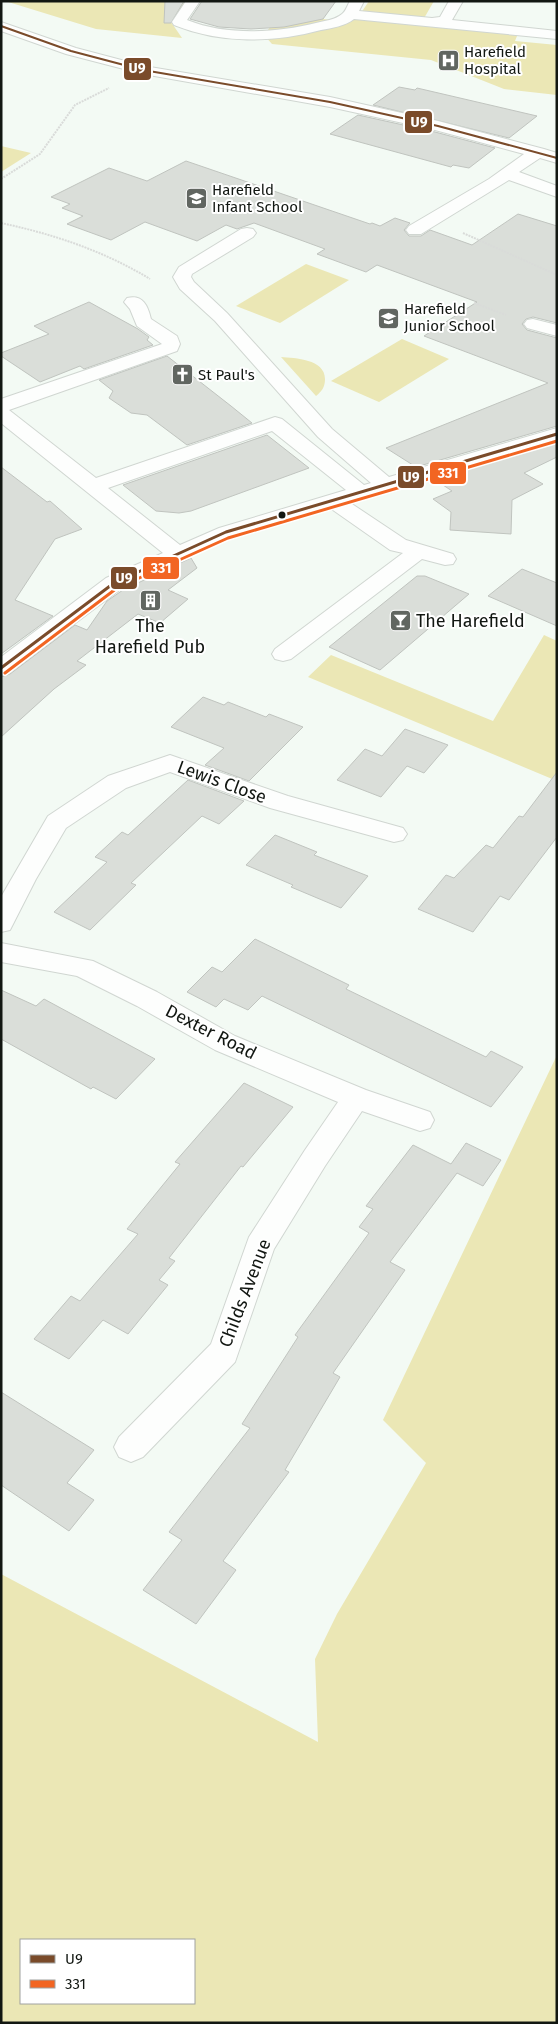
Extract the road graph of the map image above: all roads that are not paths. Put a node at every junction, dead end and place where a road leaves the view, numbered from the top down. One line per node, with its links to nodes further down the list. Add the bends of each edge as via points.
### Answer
1 (193, 1): 3 (street, via 179,22 193,30 257,36 340,21)
2 (456, 1): 4 (street, via 445,20)
3 (353, 8): 4 (street)
4 (432, 22): 6 (street)
5 (2, 28): 7 (street, via 143,70 339,104)
6 (557, 35)
7 (538, 152): 8 (street); 9 (street)
8 (557, 158)
9 (506, 173): 10 (street); 11 (street)
10 (557, 192)
11 (415, 230)
12 (247, 233): 19 (street, via 185,271 182,277 186,286 221,317 325,433)
13 (133, 302): 16 (street, via 139,307 142,322 170,340 170,347)
14 (533, 324): 15 (street)
15 (557, 330)
16 (1, 406)
17 (1, 413): 20 (street)
18 (557, 434): 19 (street)
19 (386, 484): 21 (street)
20 (94, 486): 21 (street, via 275,423); 24 (street)
21 (361, 492): 22 (street)
22 (332, 500): 23 (street, via 398,545); 24 (street, via 226,532)
23 (419, 551): 25 (street); 26 (street)
24 (178, 554): 27 (street, via 114,583)
25 (445, 559)
26 (283, 654)
27 (1, 668)
28 (394, 834): 29 (street, Lewis Close, via 279,802 170,763 117,782 57,822)
29 (1, 923)
30 (1, 952): 31 (street, Dexter Road, via 83,968 225,1043)
31 (356, 1098): 32 (street, Dexter Road); 33 (street, Childs Avenue, via 260,1246 224,1352)
32 (420, 1120)
33 (131, 1447)

